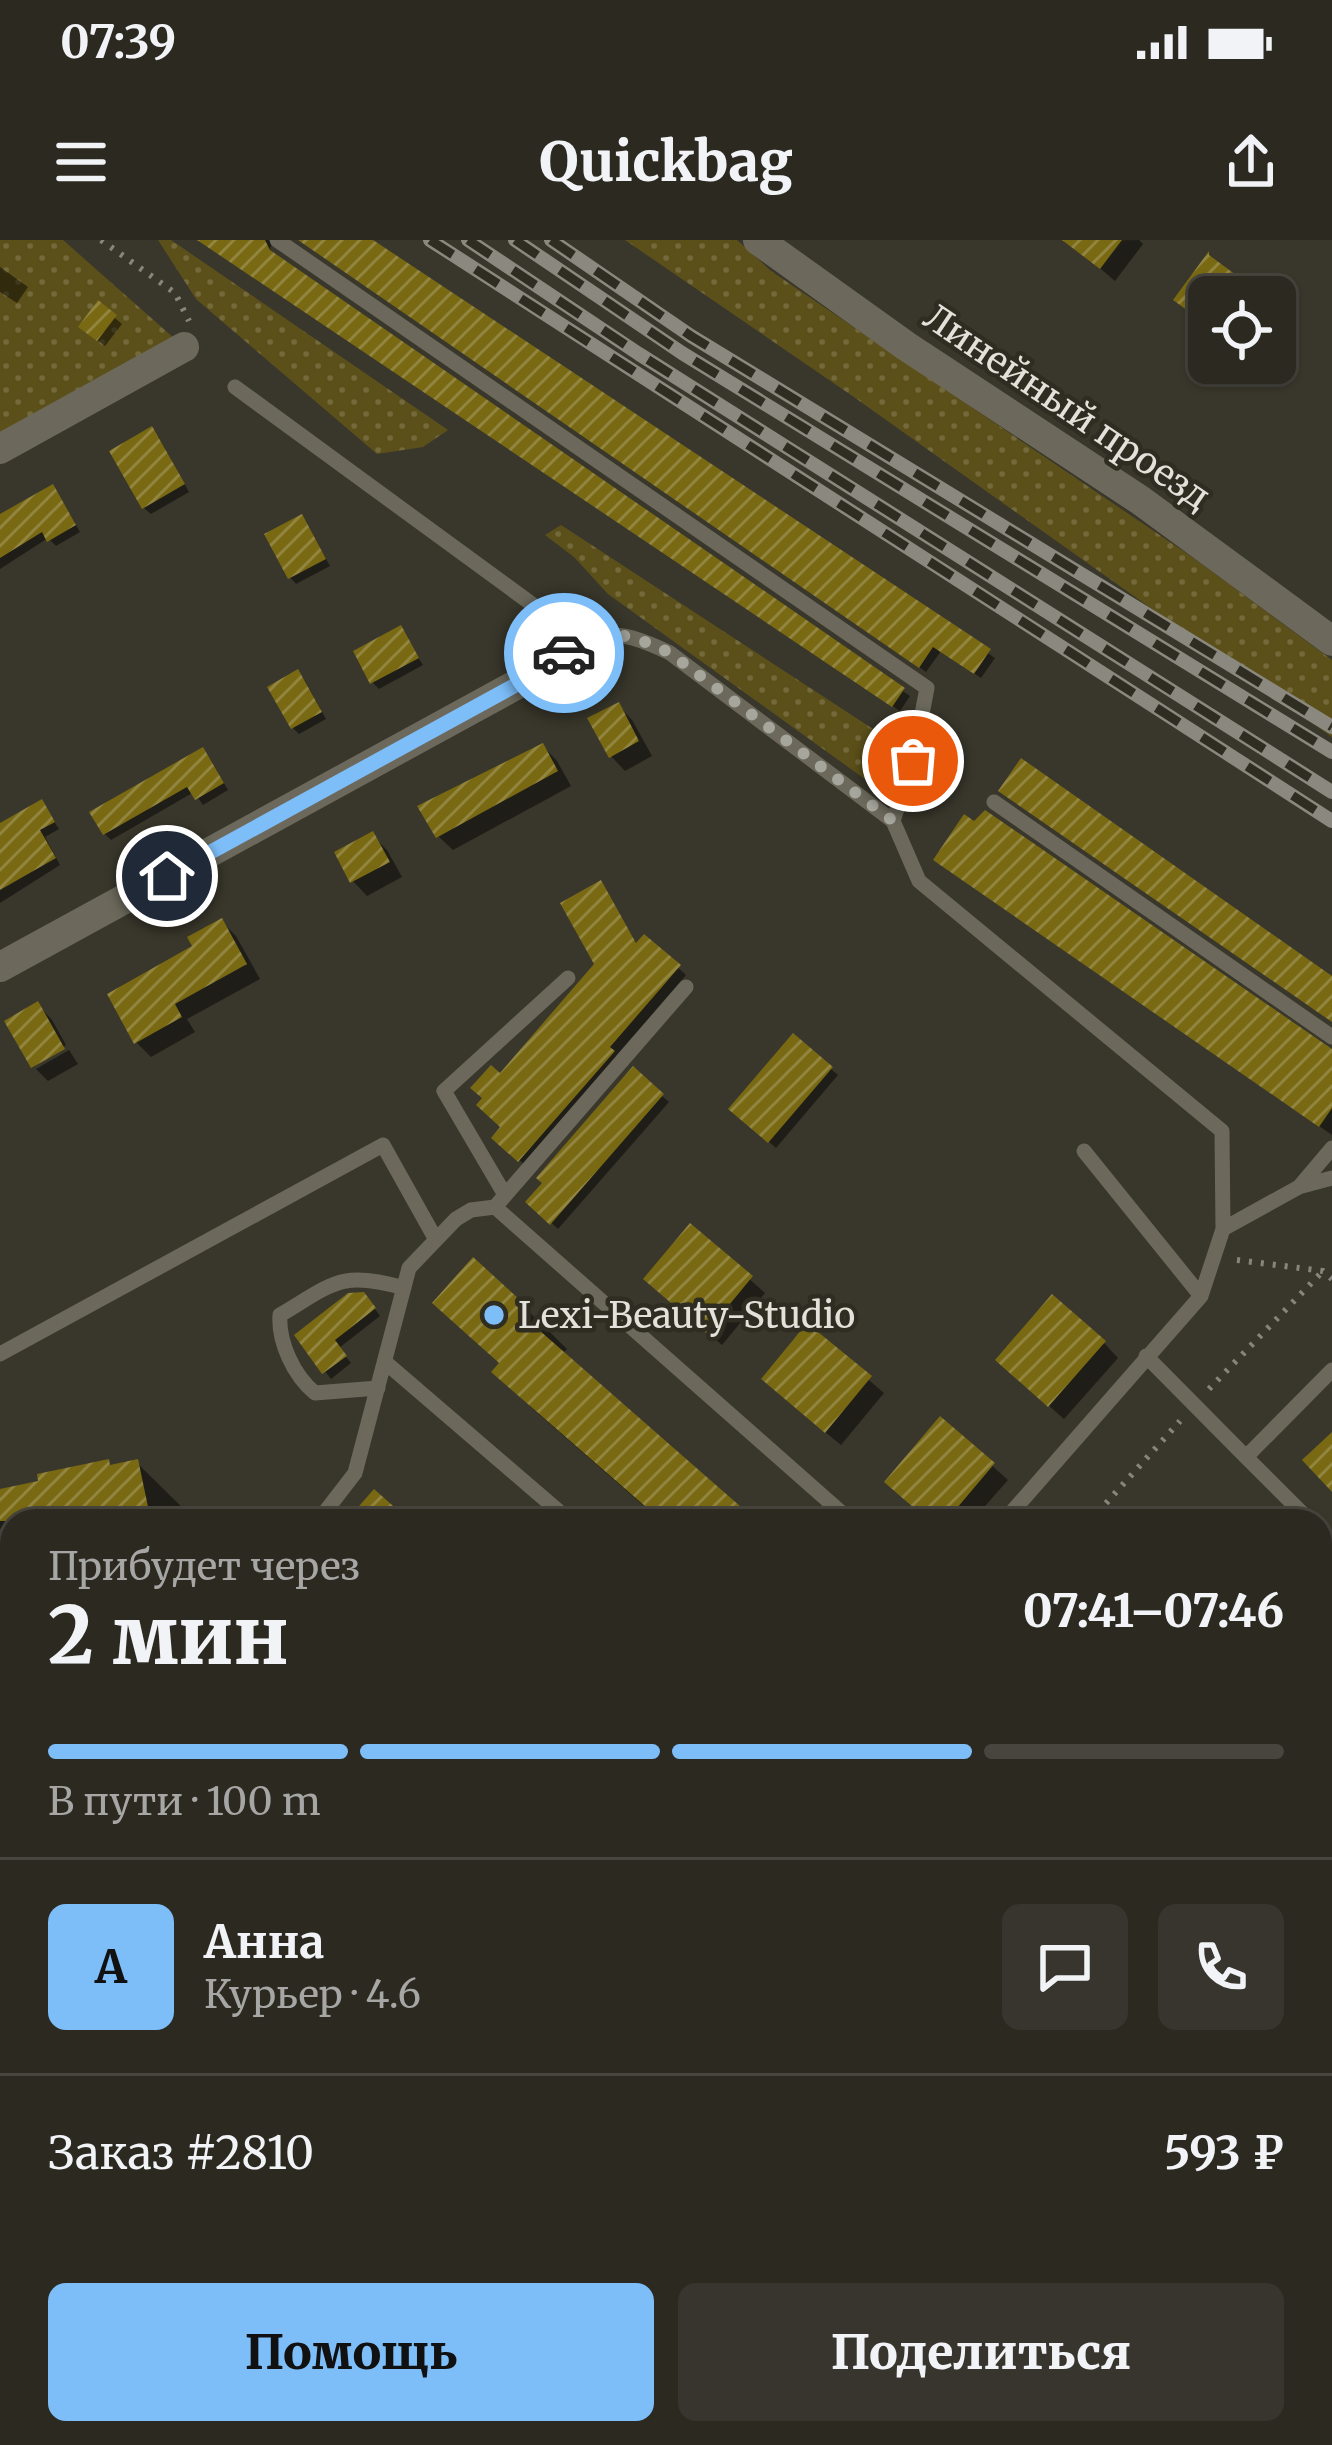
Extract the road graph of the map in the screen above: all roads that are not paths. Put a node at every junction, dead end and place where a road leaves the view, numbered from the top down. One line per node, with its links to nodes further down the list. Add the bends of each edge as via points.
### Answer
1 (277, 240): 10 (lane, via 927,688)
2 (758, 240): 7 (street, Линейный проезд)
3 (184, 347): 5 (street)
4 (235, 387): 6 (lane)
5 (0, 448)
6 (581, 640): 8 (lane); 10 (lane, via 629,634 670,653)
7 (1332, 640)
8 (543, 670): 11 (street)
9 (994, 802): 14 (lane)
10 (893, 821): 20 (lane, via 919,880 1222,1131)
11 (0, 968)
12 (568, 978): 19 (lane, via 444,1091)
13 (686, 988): 19 (lane)
14 (1332, 1037)
15 (1332, 1148): 18 (lane)
16 (1084, 1151): 23 (lane)
17 (1332, 1178): 18 (lane)
18 (1299, 1187): 20 (lane)
19 (500, 1201): 21 (lane, via 471,1210); 32 (lane)
20 (1223, 1229): 23 (lane)
21 (435, 1238): 22 (lane, via 409,1268); 24 (lane, via 382,1144)
22 (404, 1288): 26 (lane); 28 (lane, via 342,1280 280,1315 301,1382 315,1393)
23 (1201, 1296): 25 (lane)
24 (0, 1354)
25 (1146, 1356): 29 (lane); 33 (lane)
26 (385, 1362): 28 (lane); 31 (lane)
27 (1332, 1370): 29 (lane)
28 (378, 1388): 30 (lane, via 356,1473)
29 (1246, 1457): 34 (lane)
30 (328, 1509)
31 (556, 1509)
32 (838, 1509)
33 (1014, 1509)
34 (1298, 1509)

